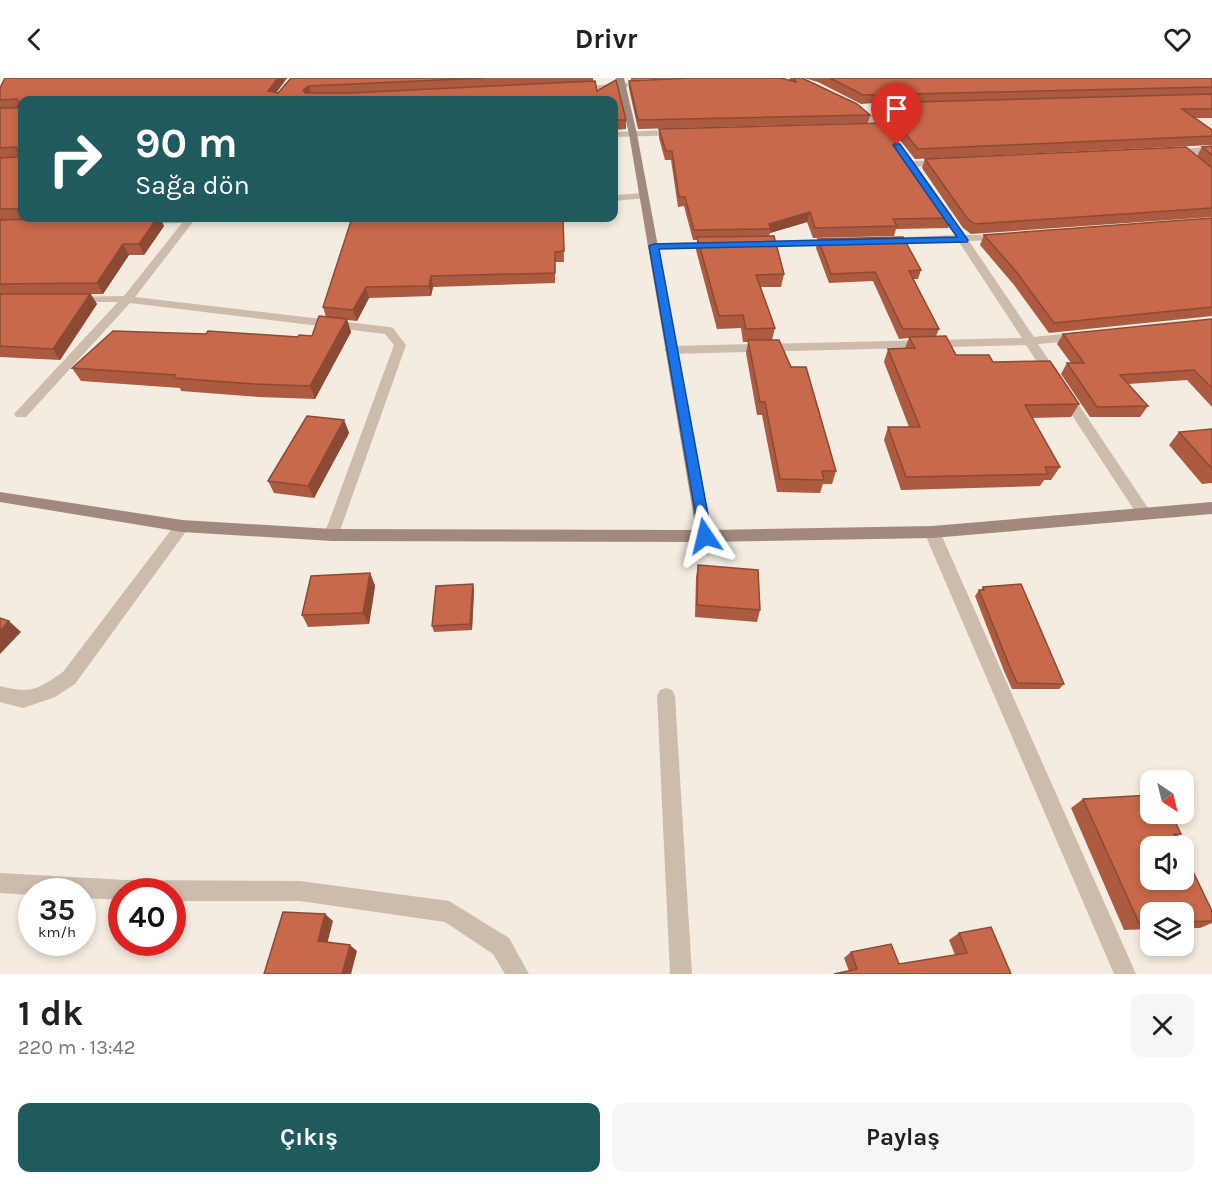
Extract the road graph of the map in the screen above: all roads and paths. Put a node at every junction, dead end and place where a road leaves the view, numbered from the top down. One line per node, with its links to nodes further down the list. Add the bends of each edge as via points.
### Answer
1 (621, 81): 2 (street); 3 (street); 6 (street)
2 (657, 82)
3 (569, 89)
4 (840, 98): 11 (street, via 865,108 876,127 908,159)
5 (692, 132): 6 (street)
6 (633, 134): 7 (street); 14 (street)
7 (618, 135)
8 (1212, 150): 9 (street)
9 (1184, 152): 10 (street); 12 (street)
10 (1160, 153)
11 (947, 162)
12 (1198, 164)
13 (931, 192): 18 (street)
14 (644, 196): 15 (street); 23 (street)
15 (618, 198)
16 (188, 222): 25 (street)
17 (1011, 236): 18 (street)
18 (964, 240): 20 (street); 27 (street)
19 (844, 242): 21 (street)
20 (868, 242)
21 (749, 244)
22 (725, 245): 23 (street)
23 (654, 246): 28 (street)
24 (58, 299): 25 (street)
25 (127, 300): 29 (street); 35 (street, via 389,331 400,345)
26 (1099, 334): 27 (street)
27 (1032, 341): 28 (street); 32 (street)
28 (670, 350): 36 (street)
29 (21, 414)
30 (0, 498): 33 (street)
31 (1212, 508): 32 (street)
32 (1145, 515): 34 (street)
33 (182, 526): 35 (street); 37 (street, via 69,678 49,692 24,700)
34 (932, 532): 36 (street); 42 (street)
35 (332, 535): 36 (street)
36 (705, 536)
37 (0, 694)
38 (666, 696): 41 (street)
39 (0, 883): 40 (street, via 125,890 300,891 449,912 501,946)
40 (518, 974)
41 (681, 974)
42 (1125, 974)

